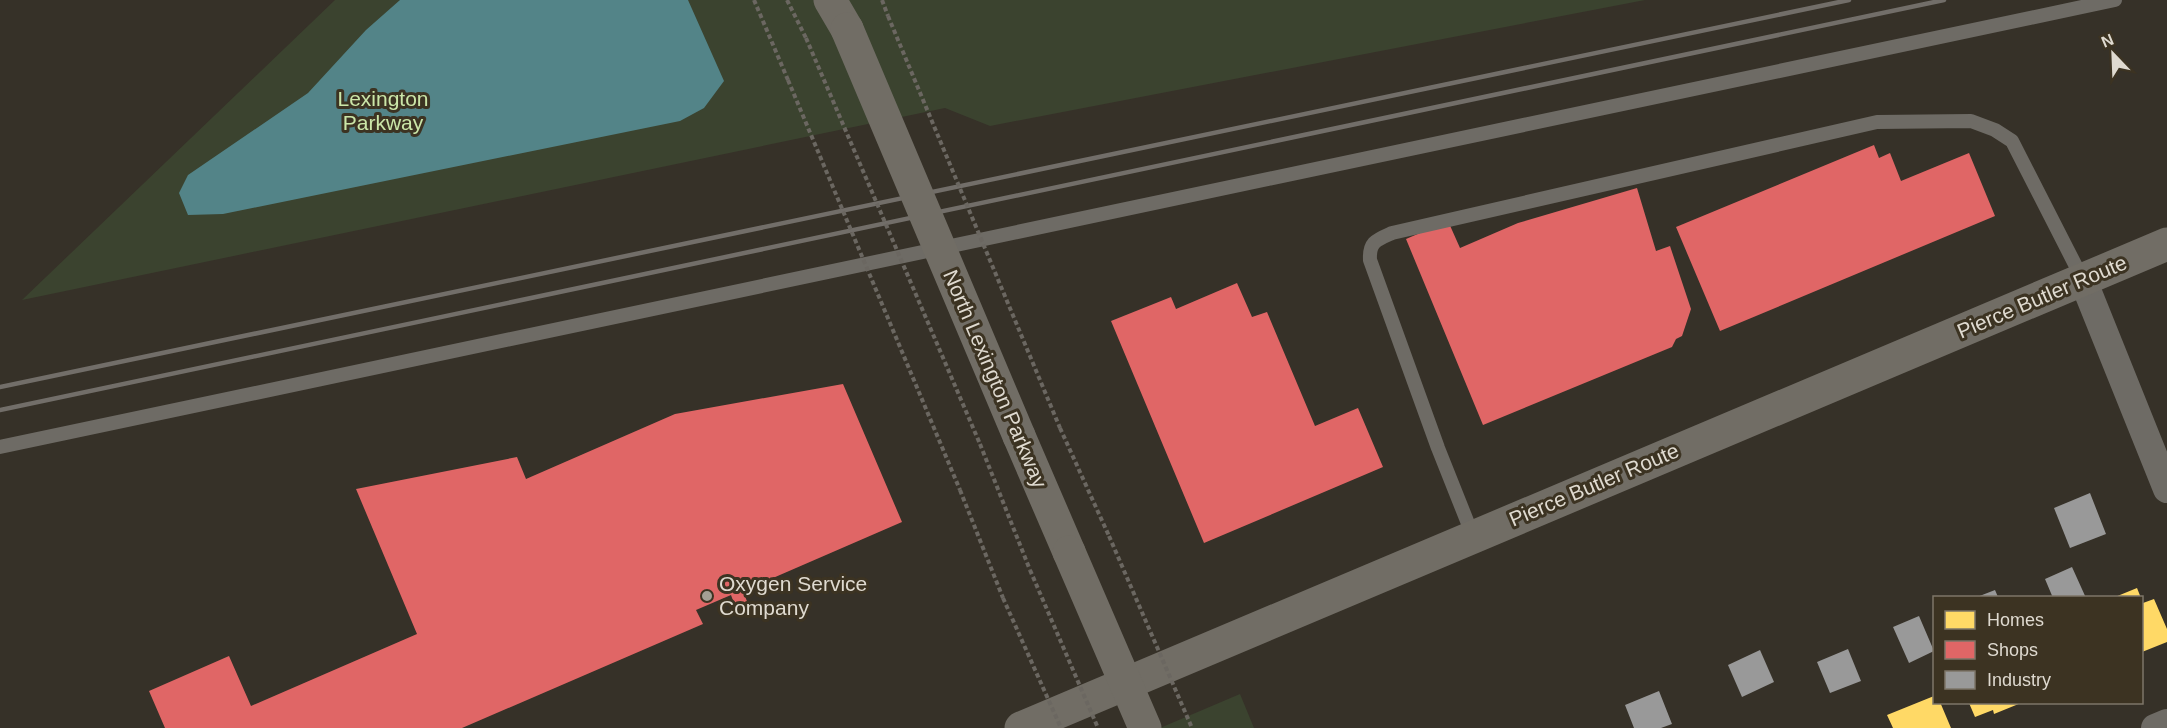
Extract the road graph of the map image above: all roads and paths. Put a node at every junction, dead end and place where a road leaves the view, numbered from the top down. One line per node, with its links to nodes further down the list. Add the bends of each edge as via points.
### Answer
1 (754, 0): 15 (path, bridge)
2 (787, 0): 16 (path, bridge, via 980,444)
3 (830, 0): 6 (main road, North Lexington Parkway)
4 (882, 0): 18 (path, bridge, via 1060,428)
5 (2115, 0): 9 (lane)
6 (844, 15): 17 (main road, North Lexington Parkway, bridge)
7 (2167, 244): 8 (main road, Pierce Butler Route)
8 (2083, 280): 10 (street); 12 (main road, Pierce Butler Route); 12 (lane, via 2012,141 1971,122 1877,122 1392,233 1376,240 1370,260)
9 (0, 447)
10 (2161, 460): 11 (street)
11 (2167, 489)
12 (1473, 536): 14 (main road, Pierce Butler Route)
13 (2167, 723): 19 (street)
14 (1021, 728)
15 (1060, 728)
16 (1098, 728)
17 (1145, 728)
18 (1192, 728)
19 (2155, 728)

